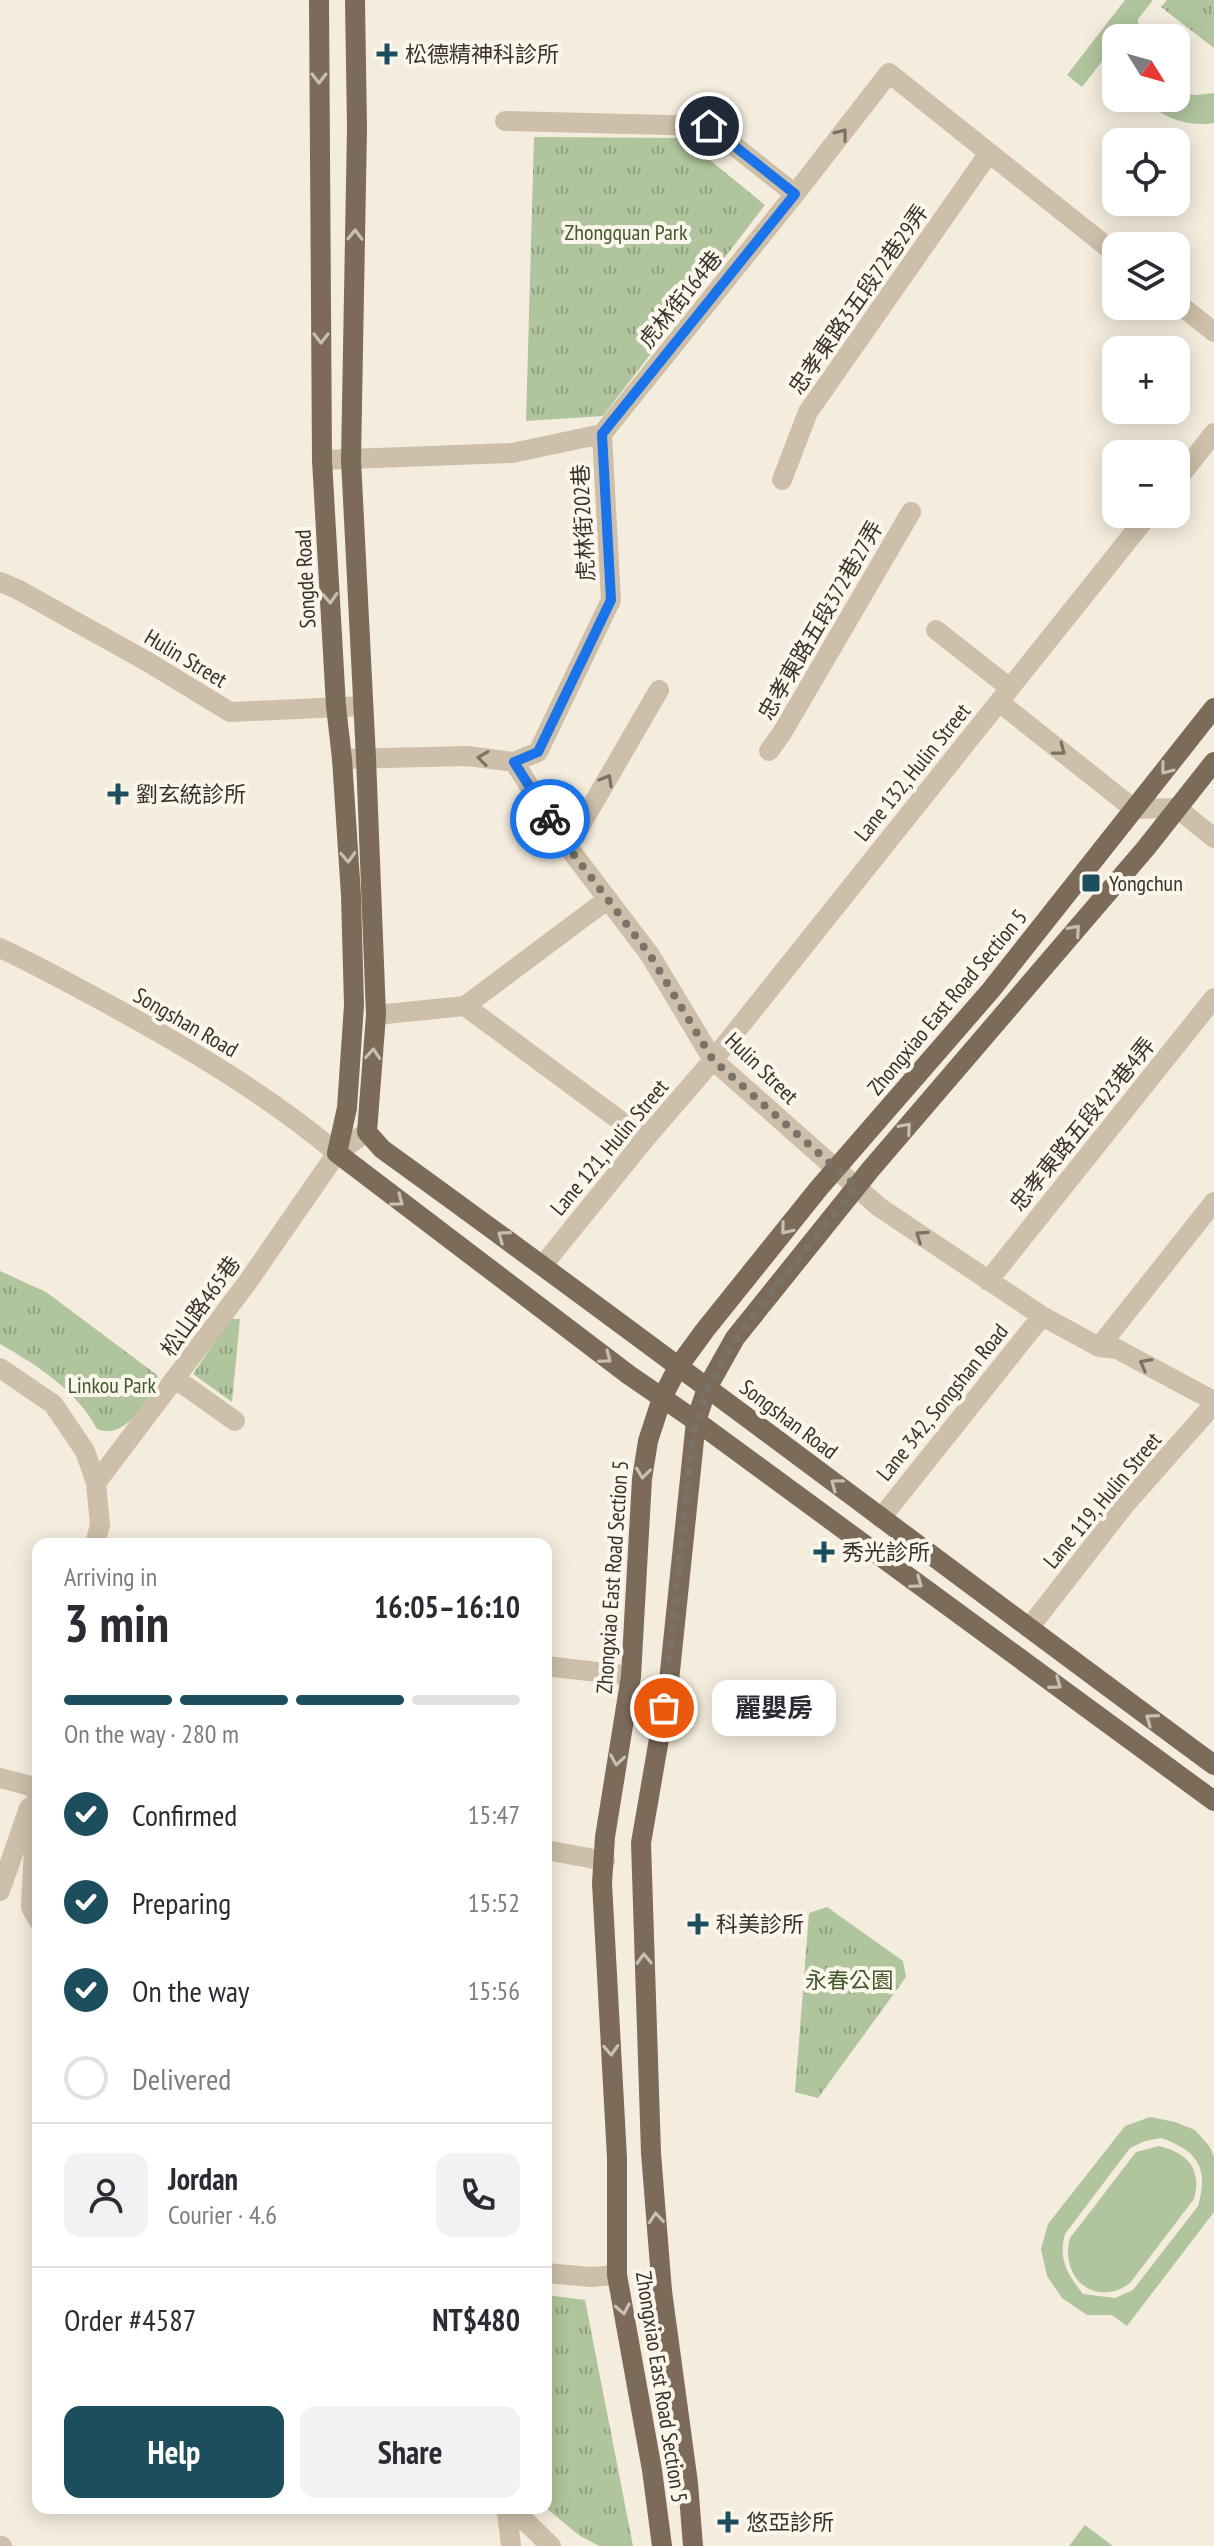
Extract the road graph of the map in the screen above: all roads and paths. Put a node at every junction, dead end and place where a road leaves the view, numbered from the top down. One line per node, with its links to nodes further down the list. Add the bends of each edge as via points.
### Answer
1 (319, 0): 11 (main road, Songde Road, one-way to 11)
2 (355, 0): 12 (main road, one-way to 2)
3 (505, 121): 5 (street, via 709,126)
4 (989, 153): 5 (street, 虎林街164巷, one-way to 4, via 889,73); 6 (street); 14 (street, 忠孝東路3五段72巷29弄, via 808,412)
5 (795, 194): 10 (street, 虎林街164巷)
6 (1102, 243)
7 (1190, 313): 8 (street)
8 (1214, 332)
9 (1214, 433): 13 (street)
10 (602, 434): 12 (street, 虎林街202巷, via 512,453); 27 (street, 虎林街202巷, via 611,600 538,752)
11 (322, 460): 12 (street, 虎林街202巷); 21 (main road, Songde Road, one-way to 21)
12 (351, 460): 22 (main road)
13 (1190, 463)
14 (782, 480)
15 (911, 512): 24 (street, 忠孝東路五段372巷27弄)
16 (1138, 528): 20 (street, Lane 132, Hulin Street)
17 (0, 582): 21 (street, Hulin Street, via 230,712)
18 (936, 630): 20 (street)
19 (659, 690): 32 (street, one-way to 19)
20 (1005, 695): 30 (street, one-way to 30); 38 (street, Lane 132, Hulin Street)
21 (336, 706): 22 (street, Hulin Street); 26 (main road, Songde Road)
22 (363, 706): 25 (main road)
23 (1214, 708): 30 (main road, Zhongxiao East Road Section 5, one-way to 30)
24 (769, 751)
25 (366, 758): 26 (street); 27 (street, one-way to 25, via 468,756); 37 (main road)
26 (342, 759): 41 (main road, Songde Road, one-way to 41, via 354,1005 347,1108)
27 (514, 762): 32 (street, Hulin Street)
28 (1214, 762): 29 (main road, Zhongxiao East Road Section 5)
29 (1177, 808): 30 (street); 31 (street); 43 (main road, Zhongxiao East Road Section 5, one-way to 29)
30 (1134, 809): 42 (main road, Zhongxiao East Road Section 5, via 991,990)
31 (1214, 838)
32 (568, 847): 33 (street, Hulin Street)
33 (608, 899): 36 (street); 38 (street, Hulin Street, via 650,955)
34 (0, 948): 41 (street, Songshan Road, via 199,1055 294,1117)
35 (1214, 998): 46 (street, 忠孝東路五段423巷4弄)
36 (465, 1006): 37 (street); 40 (street)
37 (376, 1015): 39 (main road, one-way to 37)
38 (713, 1060): 40 (street, Lane 121, Hulin Street); 42 (street, Hulin Street)
39 (367, 1132): 41 (street); 45 (main road, Songshan Road, one-way to 39, via 382,1149)
40 (645, 1139): 45 (street, Lane 121, Hulin Street)
41 (337, 1153): 51 (street, 松山路465巷); 53 (main road, Songshan Road, one-way to 53)
42 (836, 1169): 43 (street, Hulin Street); 49 (main road, Zhongxiao East Road Section 5, one-way to 49)
43 (857, 1187): 46 (street, Hulin Street, one-way to 43); 52 (main road, Zhongxiao East Road Section 5, via 735,1338)
44 (1214, 1202): 48 (street)
45 (543, 1265): 49 (main road, Songshan Road)
46 (988, 1281): 47 (street, Hulin Street)
47 (1042, 1316): 48 (street, Hulin Street); 58 (street, Lane 342, Songshan Road)
48 (1099, 1347): 54 (street, Hulin Street, one-way to 48, via 1117,1349)
49 (678, 1367): 52 (main road, Songshan Road); 53 (main road, Zhongxiao East Road Section 5)
50 (0, 1368): 57 (street, via 53,1404 85,1451)
51 (176, 1379): 55 (street); 57 (street, 松山路465巷)
52 (707, 1388): 56 (main road, Zhongxiao East Road Section 5); 58 (main road, Songshan Road, one-way to 52)
53 (662, 1398): 56 (main road, Songshan Road); 62 (main road, Zhongxiao East Road Section 5, one-way to 62, via 642,1479)
54 (1214, 1403): 60 (street, Lane 119, Hulin Street, via 1124,1506)
55 (235, 1421)
56 (696, 1421): 66 (main road, Songshan Road, one-way to 66); 70 (main road, Zhongxiao East Road Section 5, via 669,1681)
57 (96, 1483): 59 (street)
58 (881, 1518): 60 (main road, Songshan Road)
59 (97, 1538)
60 (1029, 1628): 63 (main road, Songshan Road, one-way to 60)
61 (552, 1667): 62 (street)
62 (631, 1676): 69 (main road, Zhongxiao East Road Section 5, one-way to 69)
63 (1214, 1765)
64 (0, 1778): 65 (street)
65 (32, 1785)
66 (1214, 1801)
67 (32, 1803): 71 (street)
68 (552, 1851): 69 (street)
69 (605, 1861): 70 (main road); 75 (main road, Zhongxiao East Road Section 5, one-way to 75)
70 (641, 1868): 81 (main road, Zhongxiao East Road Section 5, one-way to 70, via 651,2153)
71 (0, 1891)
72 (0, 1901): 73 (street)
73 (32, 1913)
74 (552, 2274): 75 (street)
75 (617, 2275): 80 (main road, Zhongxiao East Road Section 5, one-way to 80)
76 (506, 2514): 78 (street)
77 (515, 2514): 79 (street)
78 (511, 2546)
79 (551, 2546)
80 (662, 2546)
81 (693, 2546)

